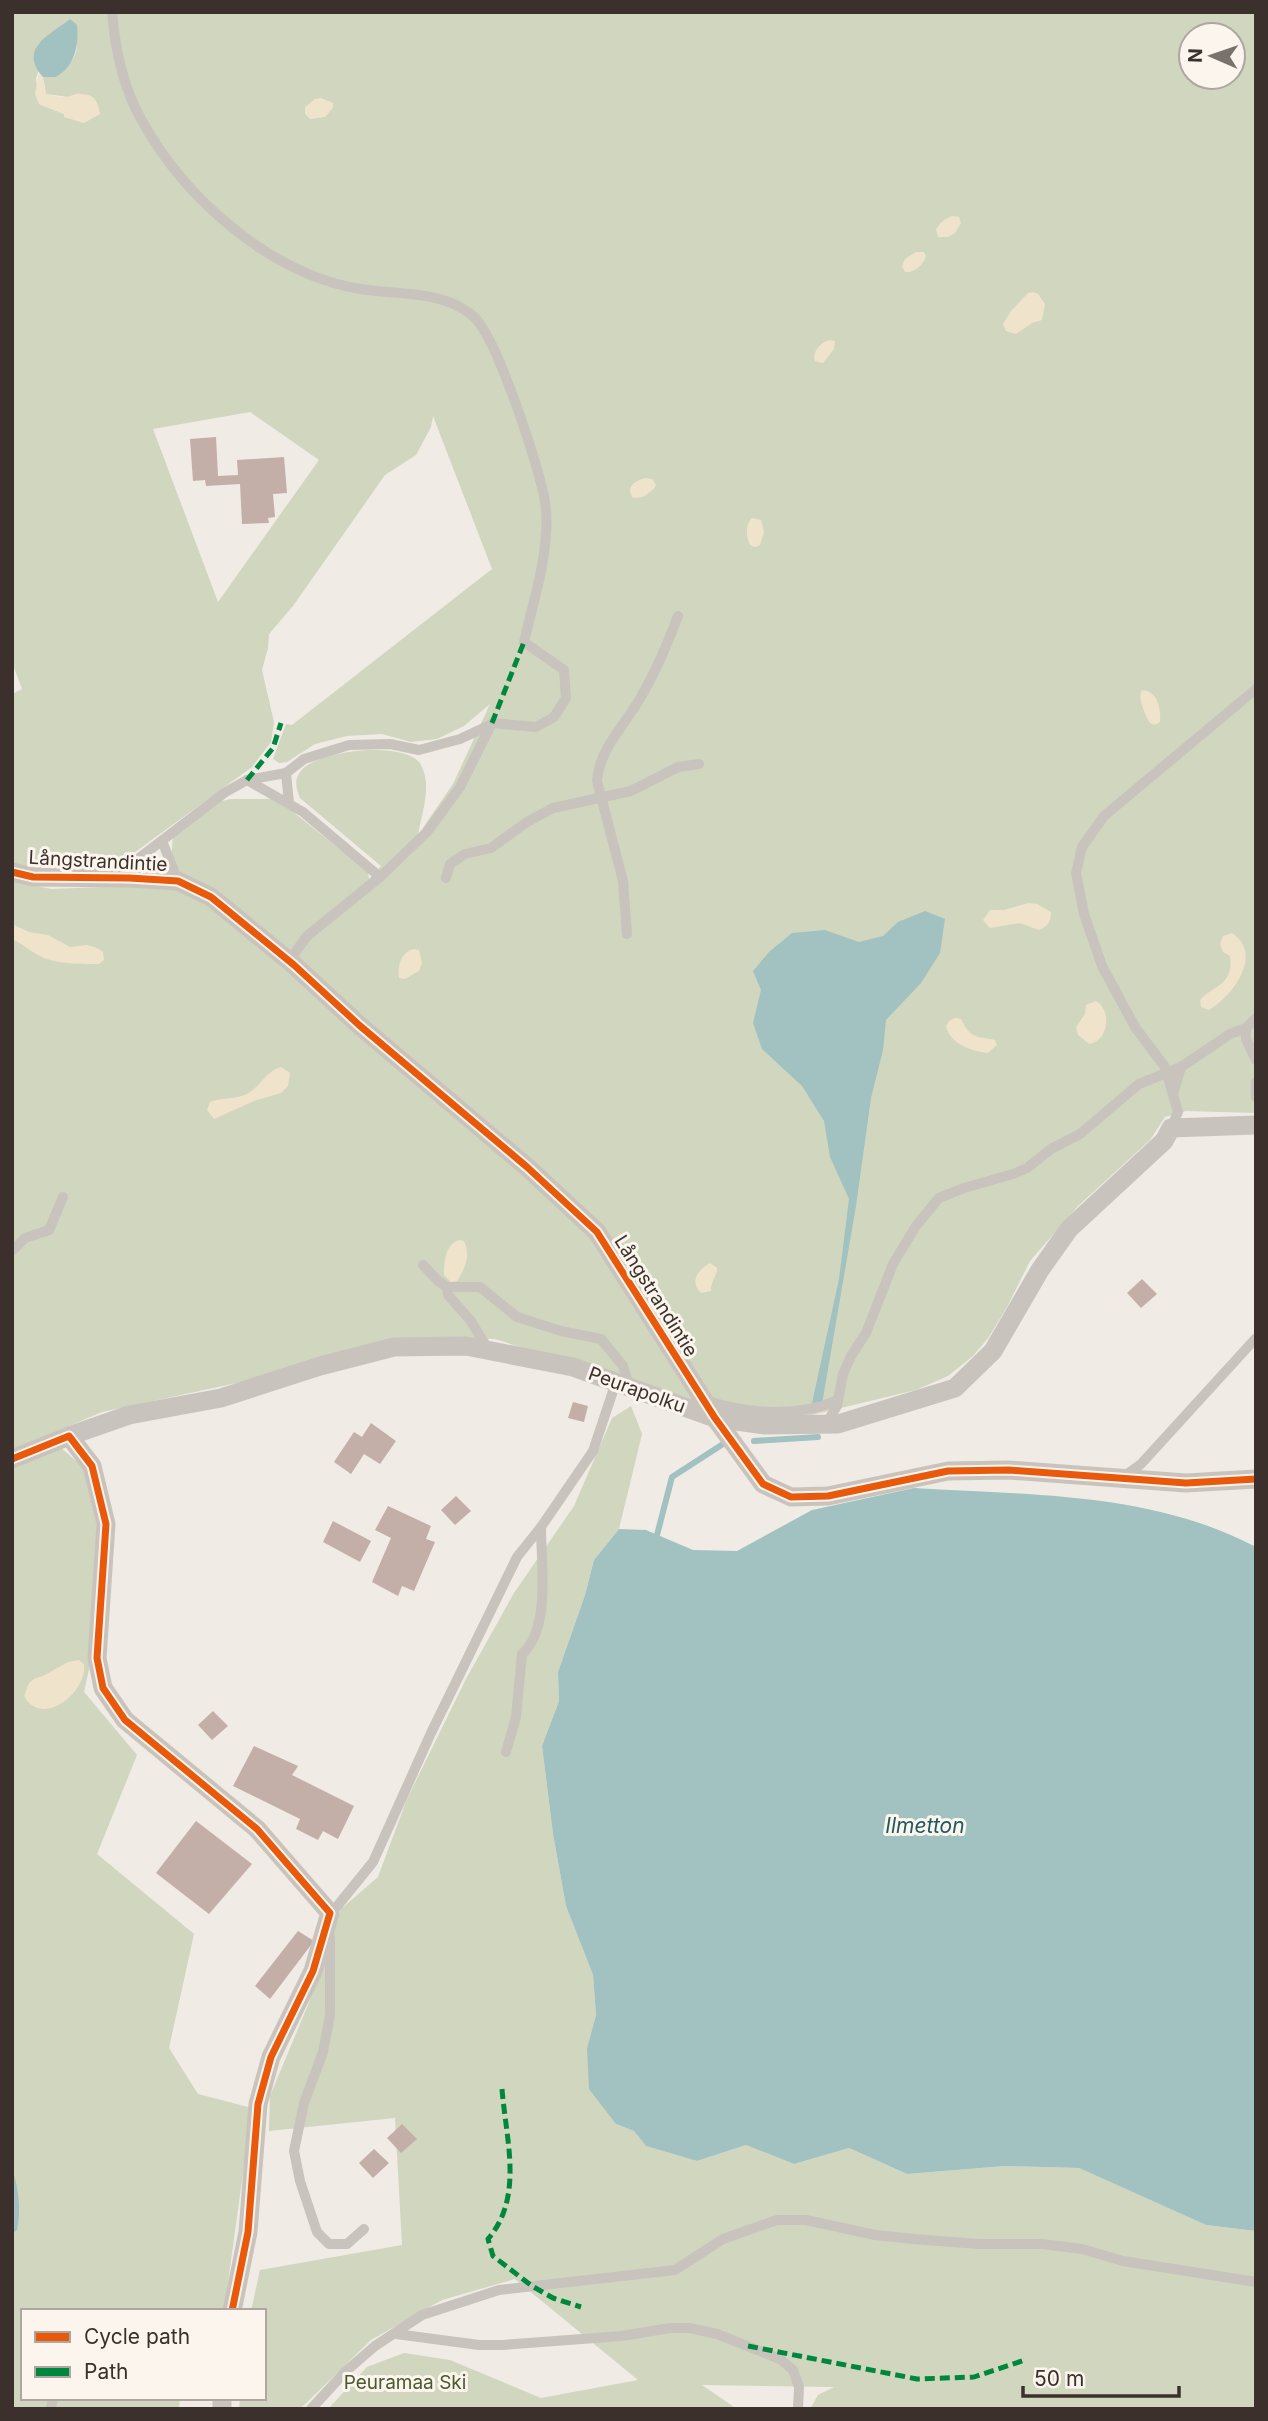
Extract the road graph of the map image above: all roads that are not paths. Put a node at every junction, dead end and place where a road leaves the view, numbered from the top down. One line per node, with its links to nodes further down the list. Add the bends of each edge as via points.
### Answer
1 (112, 12): 4 (lane, via 125,80 140,118 193,192 228,224 276,259 313,276 360,289 423,295 452,303 474,316 490,337 544,498 542,566 524,642 564,670 566,698 554,717 536,727)
2 (678, 616): 8 (lane, via 661,660 598,765)
3 (1256, 689): 22 (lane, via 1104,816 1082,847 1076,873 1084,915 1102,966)
4 (492, 723): 6 (lane, via 460,739 419,750 390,744 349,745 304,759); 12 (lane, via 460,787 436,820)
5 (699, 764): 8 (lane, via 678,767 631,790)
6 (286, 773): 7 (lane); 9 (lane)
7 (247, 780): 9 (lane); 10 (lane)
8 (602, 797): 14 (lane, via 553,808 491,848 465,854 450,864); 16 (lane, via 623,881)
9 (289, 803): 12 (lane)
10 (162, 841): 13 (lane); 15 (lane)
11 (12, 872): 13 (street, Långstrandintie, via 33,877)
12 (380, 877): 17 (lane, via 307,936)
13 (114, 878): 15 (street, Långstrandintie)
14 (446, 878)
15 (178, 881): 17 (street, Långstrandintie, via 211,897)
16 (626, 934)
17 (289, 961): 35 (street, Långstrandintie, via 597,1232)
18 (1256, 1018): 19 (lane)
19 (1246, 1028): 20 (lane); 21 (lane)
20 (1256, 1059)
21 (1181, 1068): 22 (lane); 24 (lane)
22 (1167, 1073): 24 (lane); 36 (lane, via 1139,1084 1080,1134 1027,1168 939,1198 893,1264 866,1333 843,1374)
23 (1256, 1082): 25 (lane)
24 (1174, 1097): 27 (lane, via 1178,1112)
25 (1256, 1097)
26 (1256, 1125): 27 (street)
27 (1171, 1128): 38 (street, Peurapolku, via 1164,1142 1069,1229 993,1351 955,1388)
28 (64, 1197): 29 (lane, via 49,1230 25,1238)
29 (12, 1251)
30 (423, 1265): 31 (lane)
31 (447, 1287): 33 (lane); 34 (lane, via 480,1287 517,1317 601,1339 623,1366)
32 (1256, 1338): 41 (lane, via 1141,1464)
33 (489, 1350): 34 (street, Peurapolku, via 573,1367); 39 (street, Peurapolku, via 394,1347 221,1398 129,1415)
34 (623, 1384): 37 (street, Peurapolku); 43 (lane, via 593,1451)
35 (703, 1399): 36 (lane, via 768,1412 804,1412); 37 (street, Långstrandintie)
36 (838, 1400): 38 (lane)
37 (715, 1418): 38 (street, Peurapolku, via 765,1425); 41 (street, Långstrandintie, via 763,1484 790,1497 828,1496 948,1471 1009,1470)
38 (826, 1424)
39 (69, 1436): 40 (street, Peurapolku); 45 (street, via 92,1466 106,1524 97,1658 103,1688 125,1720 257,1829)
40 (12, 1459)
41 (1120, 1479): 42 (street, Långstrandintie, via 1186,1483)
42 (1256, 1479)
43 (541, 1527): 44 (lane, via 538,1632 523,1654 516,1717); 45 (lane, via 517,1557 373,1862)
44 (506, 1752)
45 (330, 1913): 46 (lane, via 330,2015 294,2151 317,2232 328,2244 347,2244); 48 (street, via 313,1971 271,2057 258,2104 248,2232)
46 (364, 2229)
47 (1256, 2282): 49 (lane, via 1123,2261 1083,2249 914,2239 806,2220 777,2220 723,2239 675,2270 499,2290 422,2315)
48 (232, 2309)
49 (396, 2334): 50 (lane, via 345,2372); 51 (lane, via 502,2345 690,2328 780,2359 793,2370 799,2388)
50 (311, 2409)
51 (798, 2409)

